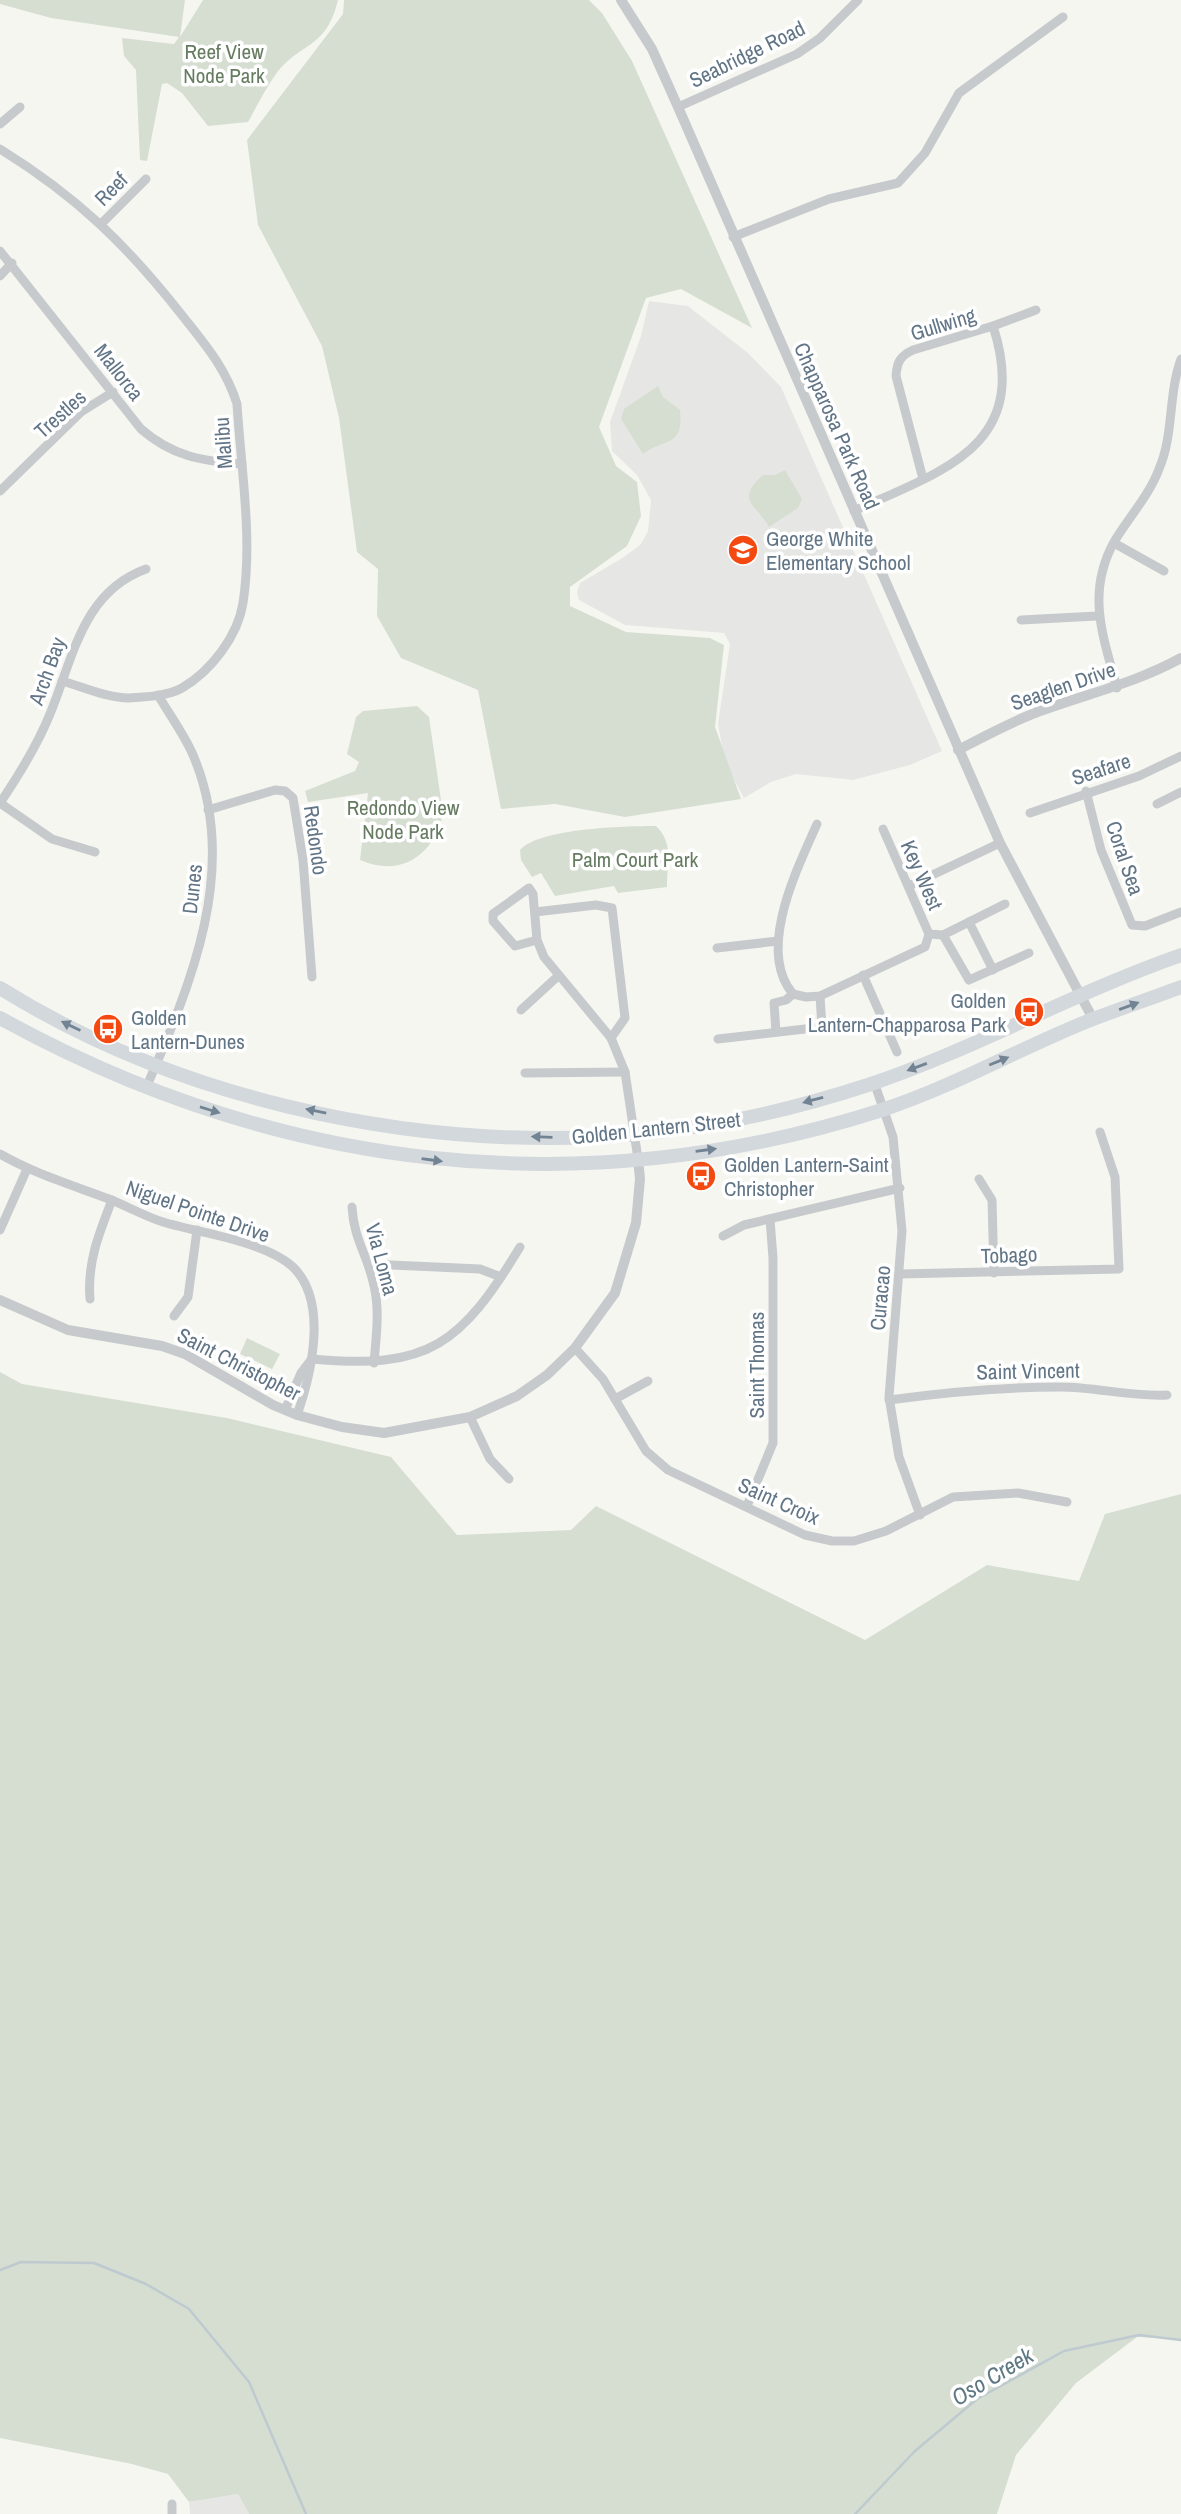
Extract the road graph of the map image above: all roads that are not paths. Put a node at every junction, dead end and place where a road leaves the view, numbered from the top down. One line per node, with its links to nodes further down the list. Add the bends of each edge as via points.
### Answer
1 (621, 0): 5 (street, Chapparosa Park Road, via 652,49)
2 (858, 0): 5 (street, Seabridge Road, via 797,54)
3 (1063, 17): 10 (street, via 959,93 925,153 898,183 829,199)
4 (20, 107): 6 (street)
5 (678, 107): 10 (street, Chapparosa Park Road)
6 (0, 124)
7 (0, 149): 9 (street, Malibu, via 50,179)
8 (146, 179): 9 (street, Reef)
9 (101, 224): 18 (street, Malibu, via 131,252 229,377 237,404)
10 (733, 237): 21 (street, Chapparosa Park Road)
11 (0, 251): 12 (street, Mallorca)
12 (12, 262): 13 (street); 17 (street, Mallorca)
13 (0, 276)
14 (1036, 310): 15 (street, Gullwing)
15 (993, 327): 19 (street, via 1003,372 993,419 964,457); 19 (street, Gullwing, via 913,351 897,364 896,376)
16 (1181, 359): 22 (street, via 1175,374 1171,428 1159,470)
17 (113, 392): 18 (street, Mallorca, via 141,429 161,446 202,461); 20 (street, Trestles, via 81,412)
18 (242, 464): 30 (street, Malibu, via 243,605 231,637 210,663 181,689)
19 (923, 480): 21 (street)
20 (0, 491)
21 (854, 511): 31 (street, Chapparosa Park Road)
22 (1114, 543): 24 (street); 25 (street, via 1100,576)
23 (146, 569): 28 (street, Arch Bay, via 121,580 89,616)
24 (1164, 570)
25 (1097, 616): 26 (street); 29 (street)
26 (1021, 620)
27 (1181, 659): 29 (street, Seaglen Drive)
28 (62, 681): 30 (street, Malibu, via 127,698); 35 (street, Arch Bay, via 41,734)
29 (1117, 688): 31 (street, Seaglen Drive, via 1036,713)
30 (158, 695): 37 (street, Dunes, via 193,755)
31 (958, 750): 41 (street, Chapparosa Park Road)
32 (1181, 756): 33 (street, Seafare, via 1139,776)
33 (1086, 791): 38 (street, Seafare); 46 (street, Coral Sea, via 1101,850 1132,925 1145,926)
34 (1181, 792): 36 (street)
35 (0, 803): 42 (street, via 52,839)
36 (1157, 804)
37 (208, 810): 57 (street, Redondo, via 275,790 293,798); 71 (street, Dunes, via 214,873 210,911)
38 (1030, 813)
39 (817, 824): 51 (street, via 791,881)
40 (883, 829): 43 (street, Key West)
41 (1000, 843): 43 (street); 63 (street, Chapparosa Park Road)
42 (94, 852)
43 (909, 886): 48 (street, Key West)
44 (1005, 904): 47 (street)
45 (535, 912): 50 (street); 50 (street, via 529,888 492,917 514,946); 68 (street, via 596,905 612,908 625,1018)
46 (1181, 912)
47 (970, 922): 49 (street); 55 (street, Key West)
48 (929, 934): 49 (street); 56 (street, via 925,947)
49 (943, 935): 55 (street, Key West, via 969,980)
50 (537, 940): 58 (street, Saint Christopher)
51 (779, 941): 52 (street); 61 (street, via 782,981)
52 (717, 948)
53 (1029, 953): 55 (street)
54 (1181, 955): 63 (main road, Golden Lantern Street)
55 (993, 970)
56 (863, 975): 62 (street); 70 (street)
57 (312, 977)
58 (557, 977): 64 (street); 68 (street, Saint Christopher)
59 (0, 988): 71 (main road, Golden Lantern Street, one-way to 59, via 67,1025)
60 (1181, 988): 66 (main road, Golden Lantern Street, one-way to 60)
61 (793, 994): 62 (street); 67 (street, via 774,1003)
62 (820, 996): 67 (street, via 822,1027)
63 (1080, 997): 66 (street, Chapparosa Park Road); 74 (main road, Golden Lantern Street, one-way to 74, via 960,1051)
64 (521, 1010)
65 (0, 1018): 75 (main road, Golden Lantern Street, via 100,1070)
66 (1093, 1019): 76 (main road, Golden Lantern Street, one-way to 66)
67 (776, 1032): 69 (street)
68 (611, 1038): 72 (street, Saint Christopher)
69 (718, 1039)
70 (897, 1052)
71 (156, 1064): 75 (street, Dunes); 78 (main road, Golden Lantern Street, one-way to 71, via 528,1137 389,1126 295,1107)
72 (625, 1072): 73 (street); 78 (street, Saint Christopher)
73 (524, 1073)
74 (874, 1082): 76 (street, Curacao); 78 (main road, Golden Lantern Street, one-way to 78, via 751,1118)
75 (146, 1088): 80 (main road, Golden Lantern Street, one-way to 80, via 265,1128 401,1156 524,1165)
76 (883, 1110): 80 (main road, Golden Lantern Street, one-way to 76, via 750,1143); 83 (street, Curacao, via 893,1137)
77 (1100, 1132): 92 (street, Tobago, via 1115,1177 1119,1269)
78 (635, 1133): 80 (street, Saint Christopher)
79 (0, 1154): 81 (street, Niguel Pointe Drive)
80 (638, 1158): 98 (street, Saint Christopher, via 636,1223 615,1293)
81 (27, 1169): 84 (street, Niguel Pointe Drive); 87 (street)
82 (979, 1179): 92 (street, via 992,1200)
83 (900, 1188): 86 (street); 93 (street, Curacao)
84 (112, 1200): 88 (street, Niguel Pointe Drive, via 160,1221); 95 (street, via 88,1276)
85 (352, 1207): 91 (street, Via Loma, via 360,1250)
86 (770, 1219): 89 (street); 110 (street, Saint Thomas, via 773,1443)
87 (0, 1230)
88 (197, 1230): 97 (street, via 188,1297); 99 (street, Niguel Pointe Drive, via 255,1248 293,1268 302,1279 313,1313)
89 (723, 1236)
90 (520, 1247): 94 (street)
91 (369, 1264): 94 (street, via 480,1269); 100 (street, Via Loma, via 377,1305)
92 (994, 1273): 93 (street, Tobago)
93 (900, 1274): 104 (street, Curacao)
94 (502, 1278): 100 (street, via 483,1307 457,1333 418,1354)
95 (90, 1299)
96 (0, 1300): 105 (street, Saint Christopher, via 68,1330 163,1346 184,1354)
97 (174, 1316)
98 (575, 1349): 103 (street, Saint Croix); 107 (street, Saint Christopher, via 517,1396)
99 (312, 1359): 100 (street); 105 (street, Niguel Pointe Drive); 106 (street, Niguel Pointe Drive)
100 (374, 1363)
101 (648, 1381): 103 (street)
102 (1167, 1395): 104 (street, Saint Vincent, via 1135,1397 1062,1387 970,1389)
103 (615, 1399): 110 (street, Saint Croix, via 646,1451 668,1470)
104 (889, 1400): 111 (street, Curacao, via 899,1457)
105 (285, 1410): 106 (street, Saint Christopher)
106 (297, 1415): 107 (street, Saint Christopher, via 384,1433)
107 (470, 1417): 108 (street, via 490,1459)
108 (509, 1479)
109 (1068, 1502): 111 (street, Saint Croix, via 1018,1493 953,1497)
110 (747, 1506): 111 (street, Saint Croix, via 805,1535 832,1541 854,1541)
111 (920, 1515)

